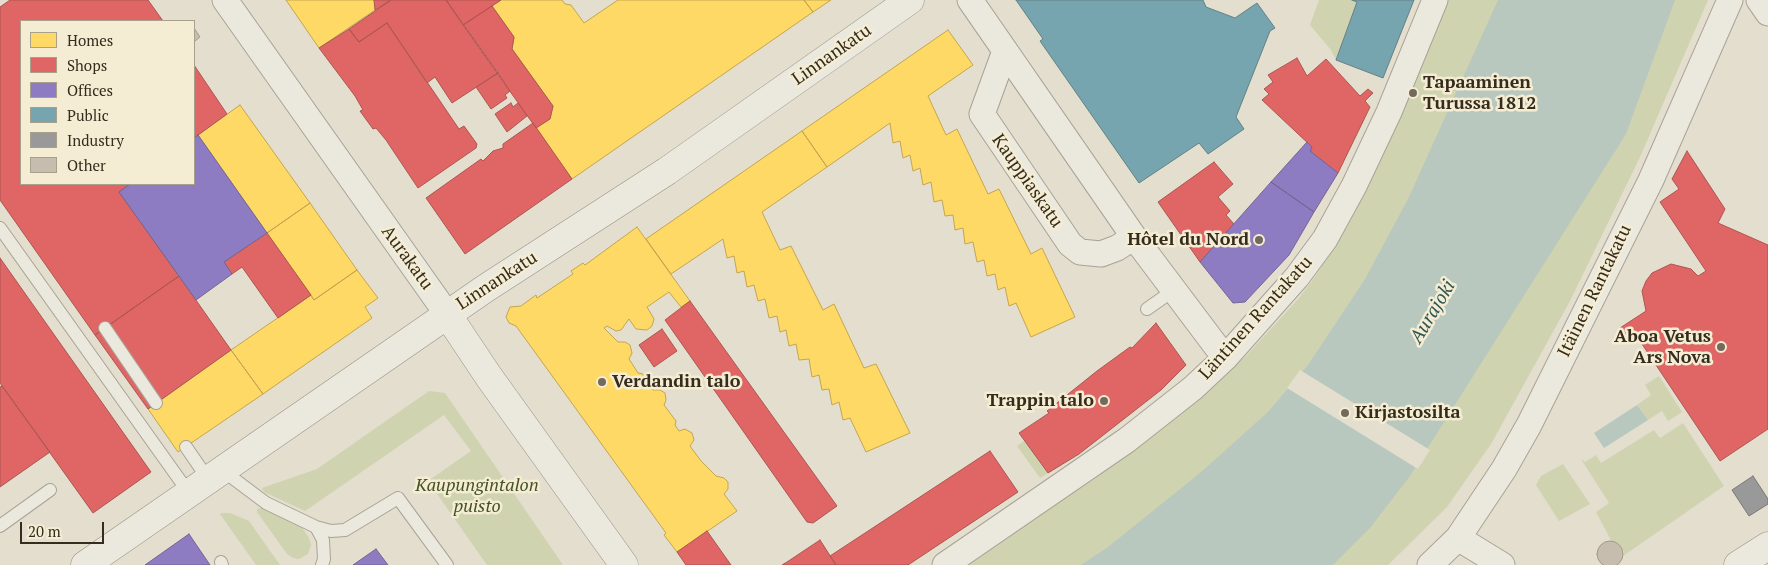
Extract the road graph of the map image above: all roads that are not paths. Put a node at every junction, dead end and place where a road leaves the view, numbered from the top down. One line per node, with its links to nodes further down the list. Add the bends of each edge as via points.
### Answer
1 (225, 0): 13 (street, Aurakatu)
2 (910, 0): 13 (main road, Linnankatu, via 667,171)
3 (970, 0): 8 (street)
4 (1435, 0): 15 (street, Läntinen Rantakatu, via 1389,112 1354,186 1324,239 1296,277)
5 (1730, 0): 22 (street, Itäinen Rantakatu, via 1651,180 1529,425)
6 (1759, 0): 7 (street)
7 (1768, 12)
8 (1005, 51): 10 (street); 10 (street, Kauppiaskatu, via 982,114 1070,244 1080,252 1101,254)
9 (0, 228): 18 (lane)
10 (1134, 237): 11 (street)
11 (1174, 290): 12 (lane); 15 (street)
12 (1147, 309)
13 (447, 314): 18 (main road, Linnankatu); 27 (main road, Aurakatu)
14 (105, 328): 16 (lane)
15 (1225, 358): 28 (street, Läntinen Rantakatu, via 1127,440)
16 (156, 403)
17 (186, 447): 18 (lane)
18 (206, 481): 21 (lane, via 266,503); 24 (main road, Linnankatu)
19 (50, 490): 20 (lane)
20 (0, 526)
21 (316, 527): 25 (lane, via 323,540); 26 (lane, via 346,530 398,498)
22 (1458, 538): 29 (street, Itäinen Rantakatu); 30 (street)
23 (1768, 546): 31 (main road)
24 (85, 565)
25 (322, 565)
26 (446, 565)
27 (624, 565)
28 (945, 565)
29 (1430, 565)
30 (1502, 565)
31 (1738, 565)

